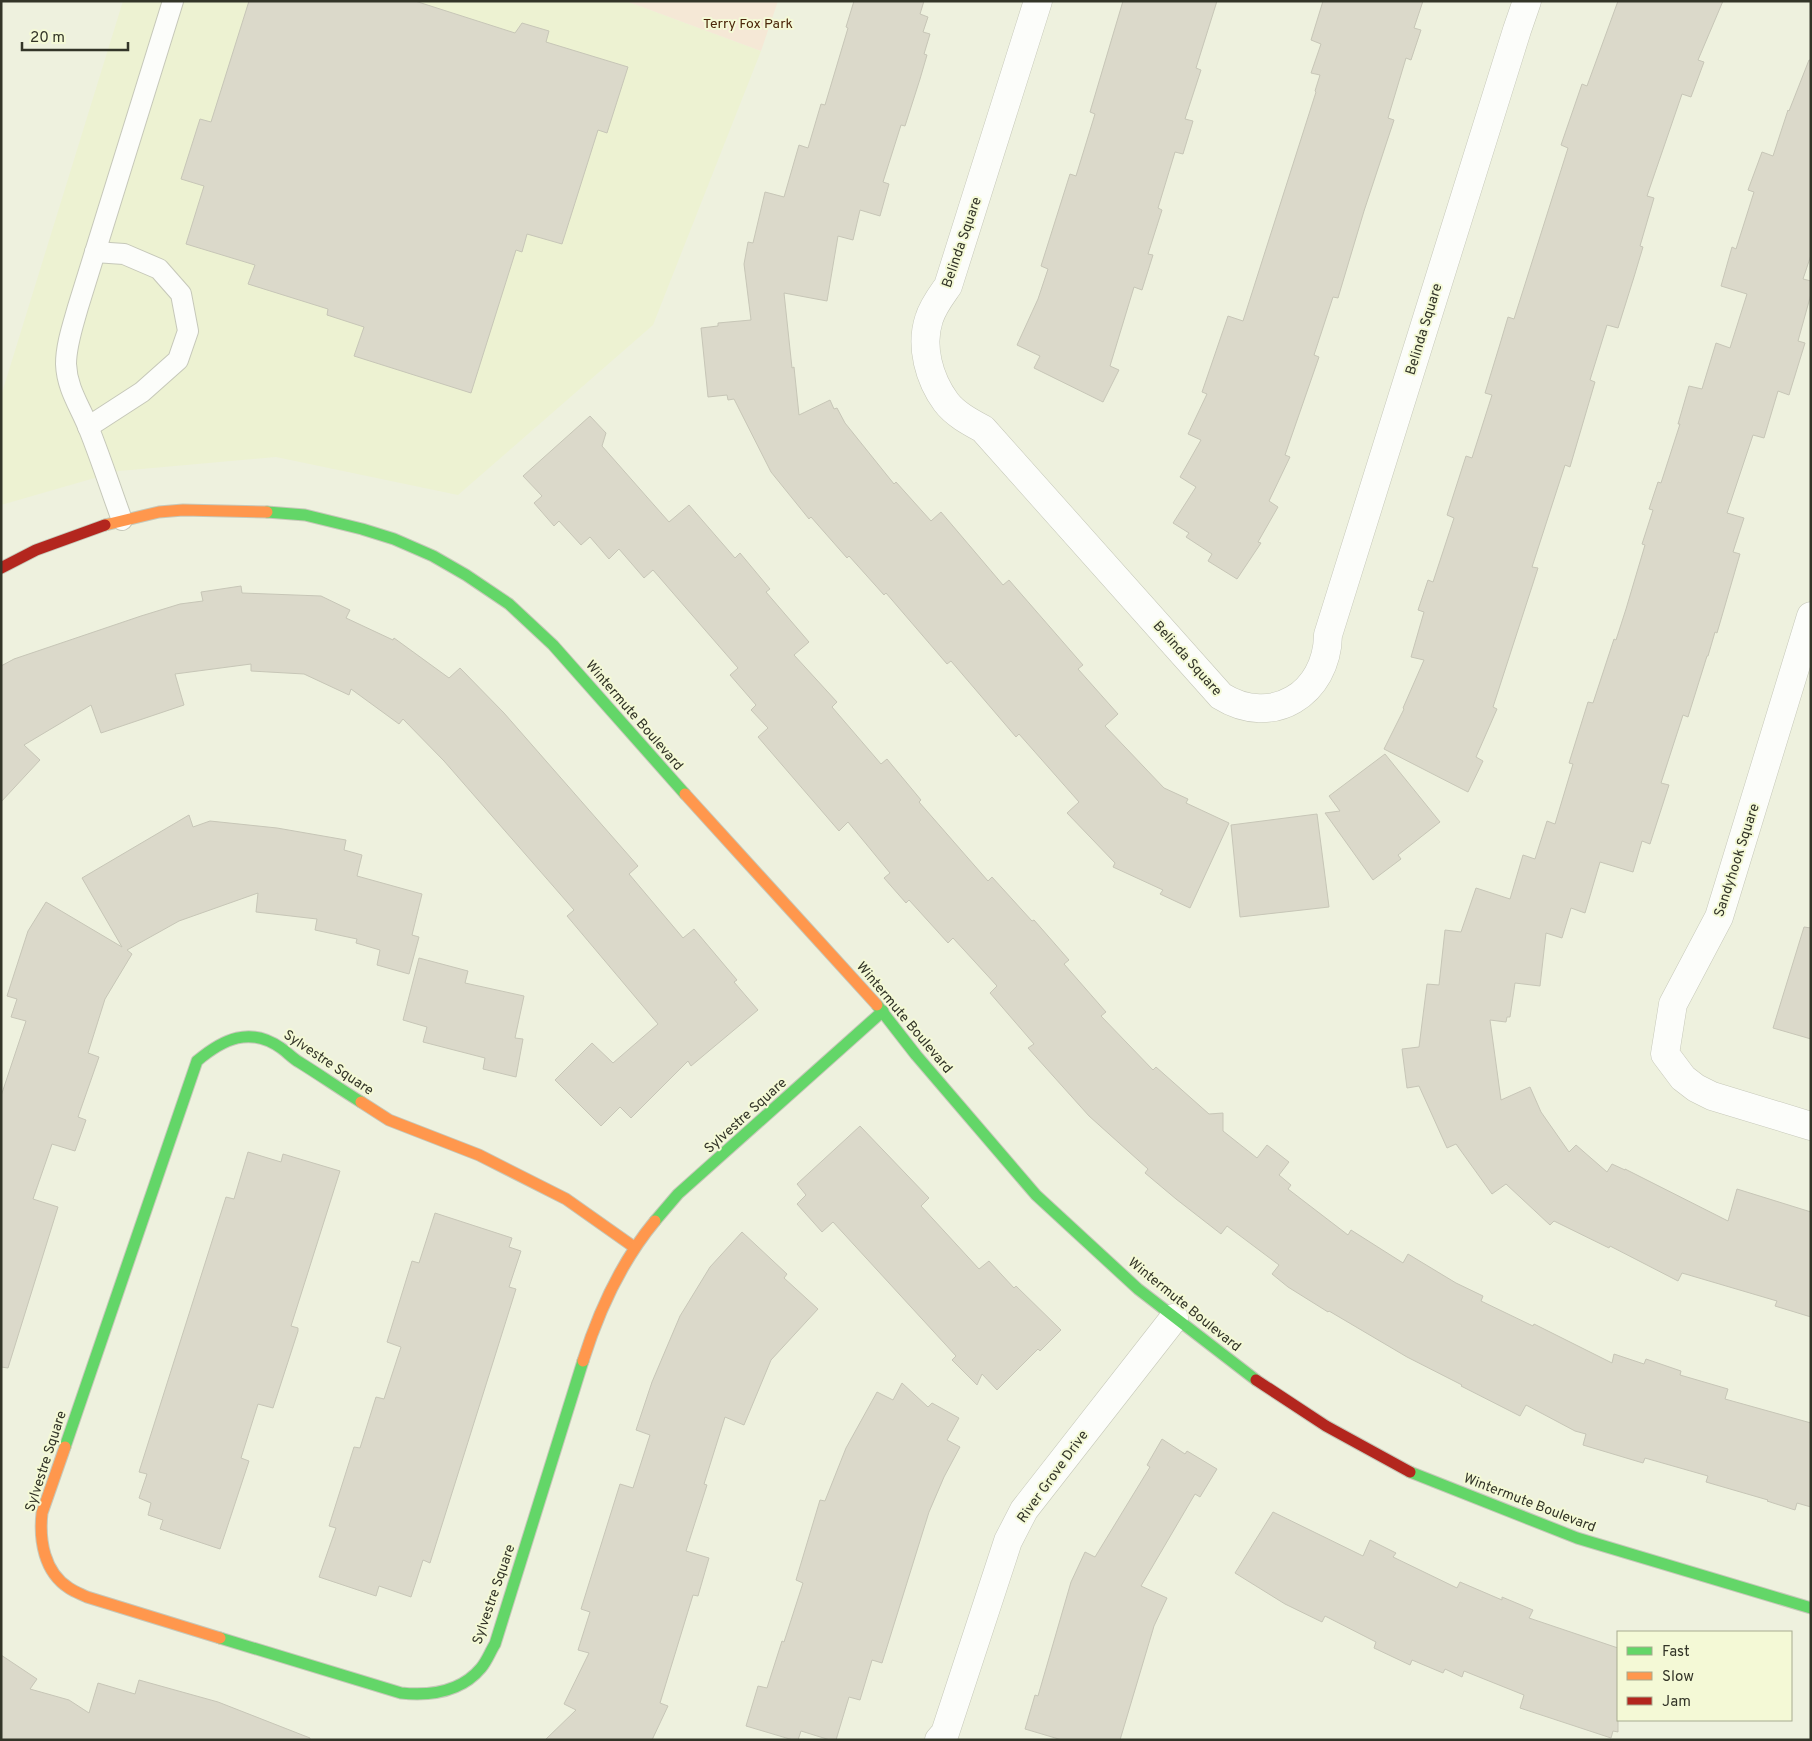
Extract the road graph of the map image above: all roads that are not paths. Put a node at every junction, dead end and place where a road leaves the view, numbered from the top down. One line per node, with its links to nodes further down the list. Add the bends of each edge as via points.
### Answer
1 (173, 1): 4 (lane)
2 (1038, 1): 3 (street, Belinda Square, via 948,286 929,319 926,352 932,379 946,403 983,429 1221,696 1247,708 1280,706 1298,697 1322,668 1328,635)
3 (1527, 1)
4 (95, 252): 5 (lane, via 72,328 66,360 72,394); 5 (lane, via 124,254 159,269 181,294 188,331 178,360 142,392)
5 (88, 427): 6 (lane)
6 (122, 520): 7 (street, Wintermute Boulevard, via 64,538); 9 (street, Wintermute Boulevard, via 184,510 305,516 394,539 466,575 509,604 553,645)
7 (1, 568)
8 (1811, 616): 10 (street, Sandyhook Square, via 1719,917 1673,1004 1666,1054 1682,1078 1712,1096)
9 (883, 1011): 11 (street, Sylvestre Square, via 678,1194); 12 (street, Wintermute Boulevard, via 916,1055 1036,1195)
10 (1811, 1126)
11 (634, 1248): 11 (street, Sylvestre Square, via 566,1198 479,1155 389,1120 272,1042 240,1037 210,1048 197,1061 42,1513 41,1538 47,1561 69,1588 87,1597 401,1693 432,1695 462,1684 482,1667 495,1644 594,1325)
12 (1174, 1318): 13 (street, Wintermute Boulevard, via 1260,1383 1326,1426 1412,1473 1577,1538); 14 (street, River Grove Drive, via 1024,1510 1008,1541 945,1733)
13 (1811, 1608)
14 (939, 1740)

